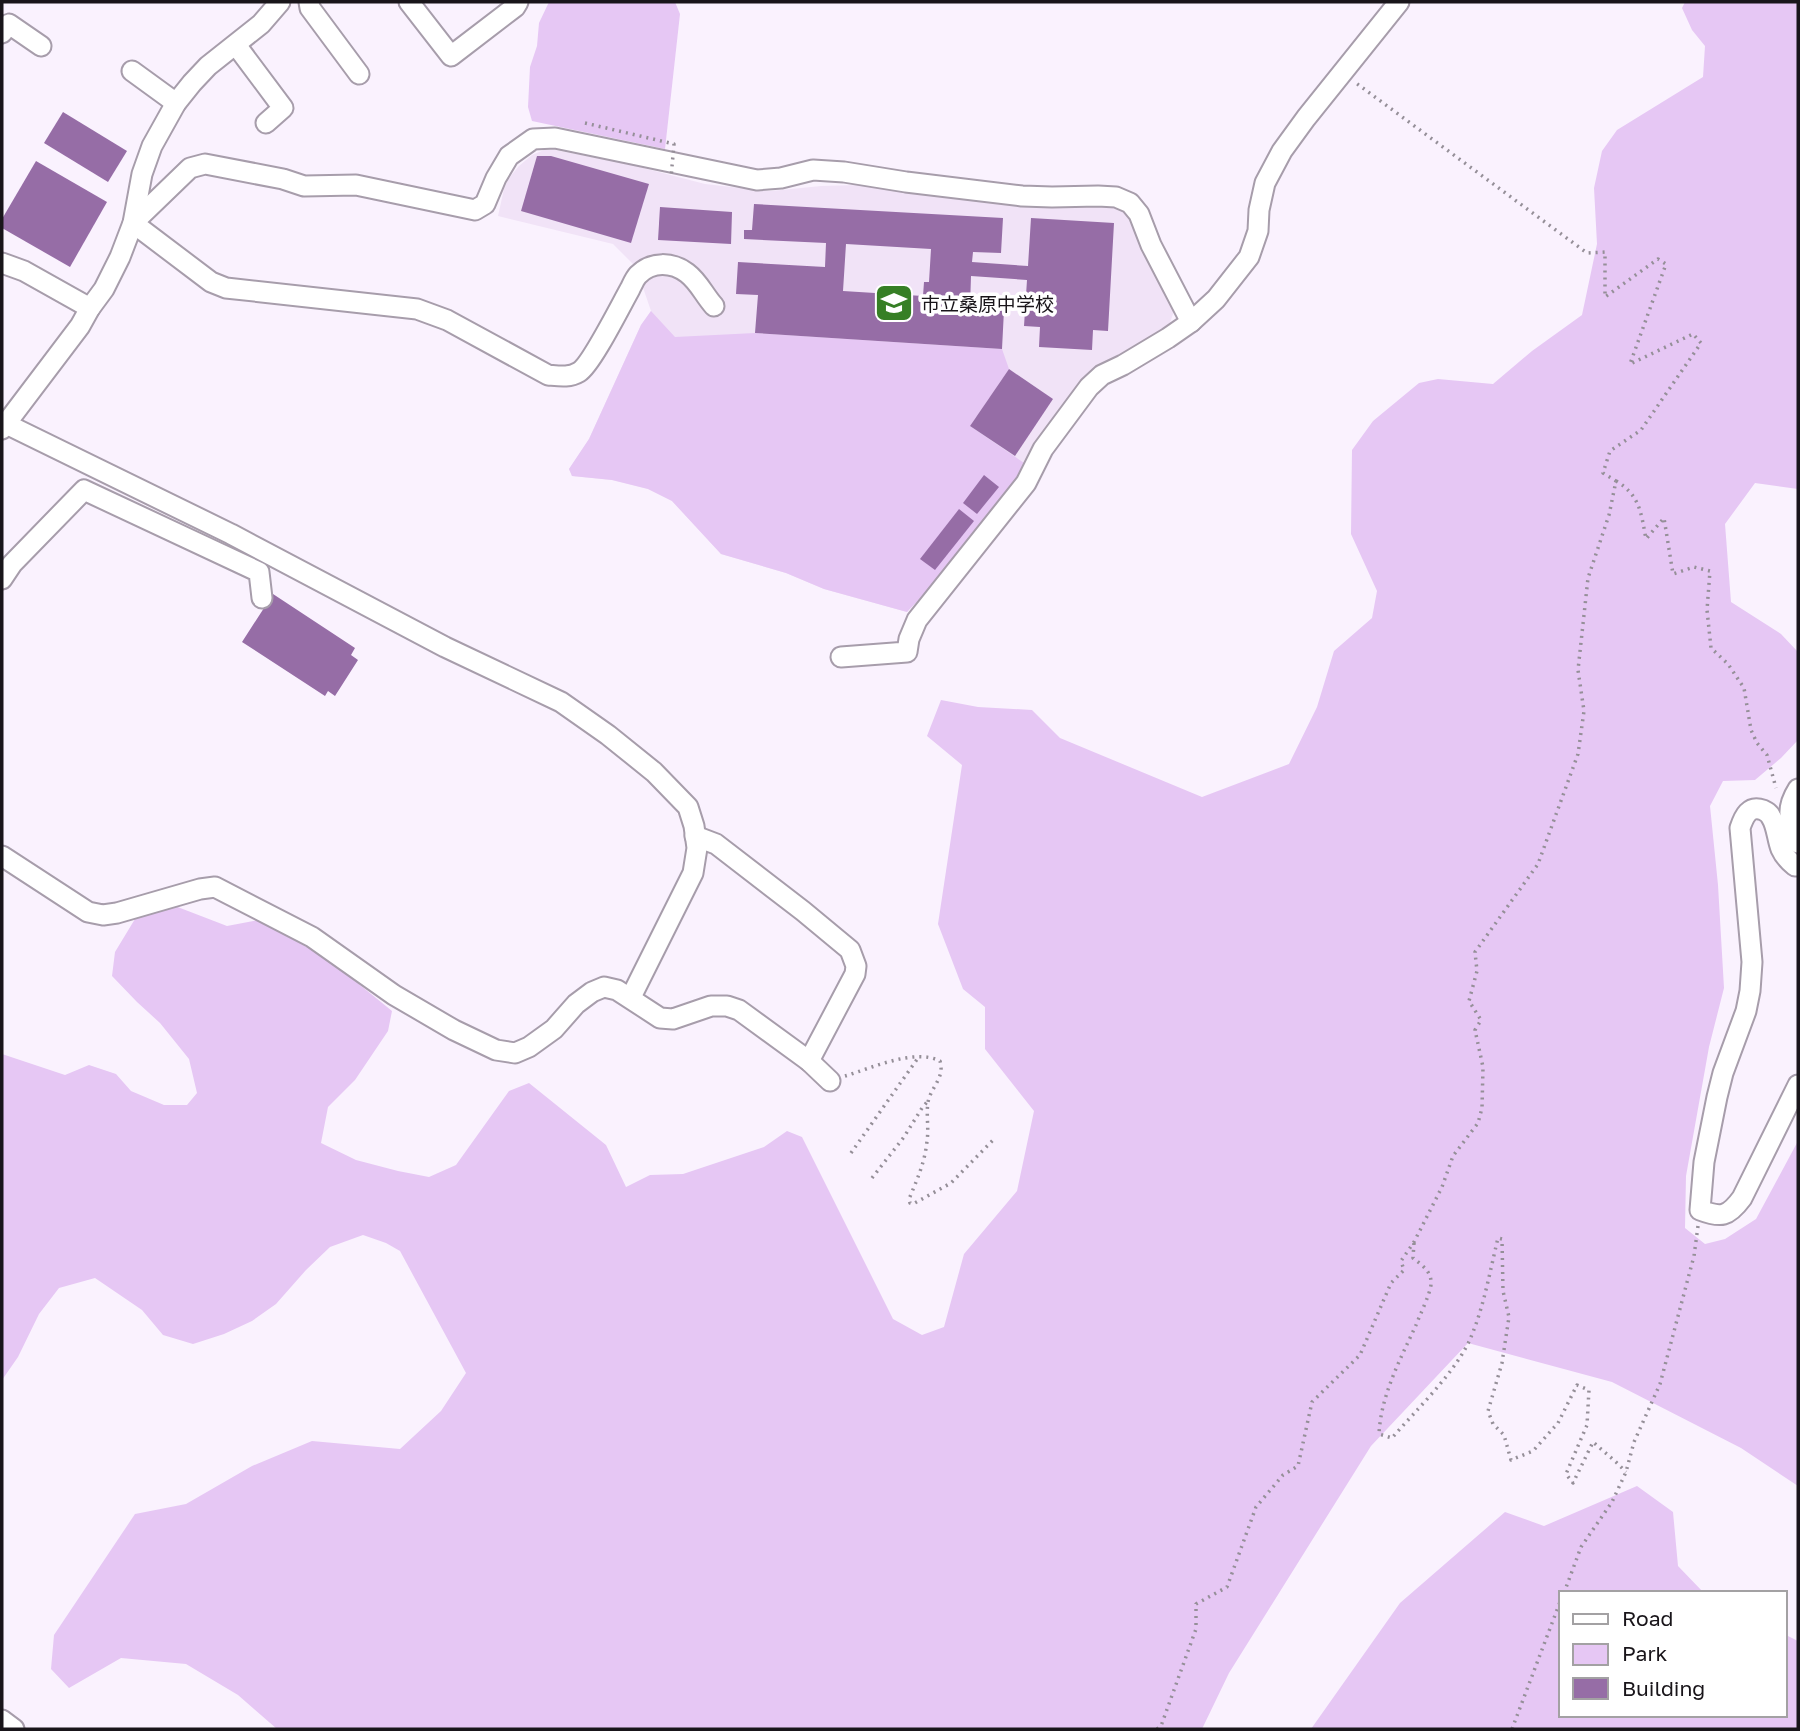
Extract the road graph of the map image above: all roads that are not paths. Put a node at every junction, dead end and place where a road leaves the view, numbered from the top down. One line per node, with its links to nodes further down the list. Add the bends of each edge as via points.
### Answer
1 (281, 2): 7 (street)
2 (309, 2): 10 (street)
3 (409, 2): 4 (street, via 451,55)
4 (518, 2)
5 (1399, 2): 17 (street, via 1282,151 1265,183 1249,257)
6 (2, 33): 8 (street, via 9,24)
7 (236, 44): 11 (street, via 208,66); 12 (street, via 283,108)
8 (41, 46)
9 (132, 71): 11 (street)
10 (359, 74)
11 (176, 103): 13 (street, via 152,146)
12 (266, 123)
13 (133, 223): 15 (street, via 211,282 226,288 417,309 447,320 548,375 566,377 582,371 638,275 654,265 671,263 685,271); 16 (street, via 112,274); 17 (street, via 190,168 205,164 304,186 356,185 474,210 485,204 509,156 533,139 555,138 757,180 813,170 1022,196 1116,198 1130,203 1139,214)
14 (2, 263): 16 (street)
15 (714, 306)
16 (90, 308): 18 (street)
17 (1191, 322): 21 (street, via 1089,387 1043,449 1026,483 917,620 907,652)
18 (3, 425): 23 (street, via 231,534 445,647 561,702 654,772 688,807)
19 (2, 579): 20 (street, via 84,490 259,572)
20 (262, 597)
21 (841, 657)
22 (1798, 789): 24 (street, via 1789,813)
23 (695, 836): 27 (street, via 693,873); 28 (street, via 716,844 850,950 855,974)
24 (1798, 843)
25 (2, 856): 27 (street, via 88,912 103,915 215,887 312,937 394,995 496,1050 515,1052 529,1047 584,998 604,987)
26 (1798, 866): 30 (street, via 1781,850 1773,818 1766,811 1749,810 1740,828 1752,962 1750,991 1717,1097 1700,1210 1715,1216 1734,1209)
27 (631, 997): 28 (street, via 660,1018 673,1019 711,1006 739,1010)
28 (810, 1061): 29 (street)
29 (830, 1082)
30 (1798, 1085)
31 (2, 1720): 32 (street)
32 (14, 1729)

